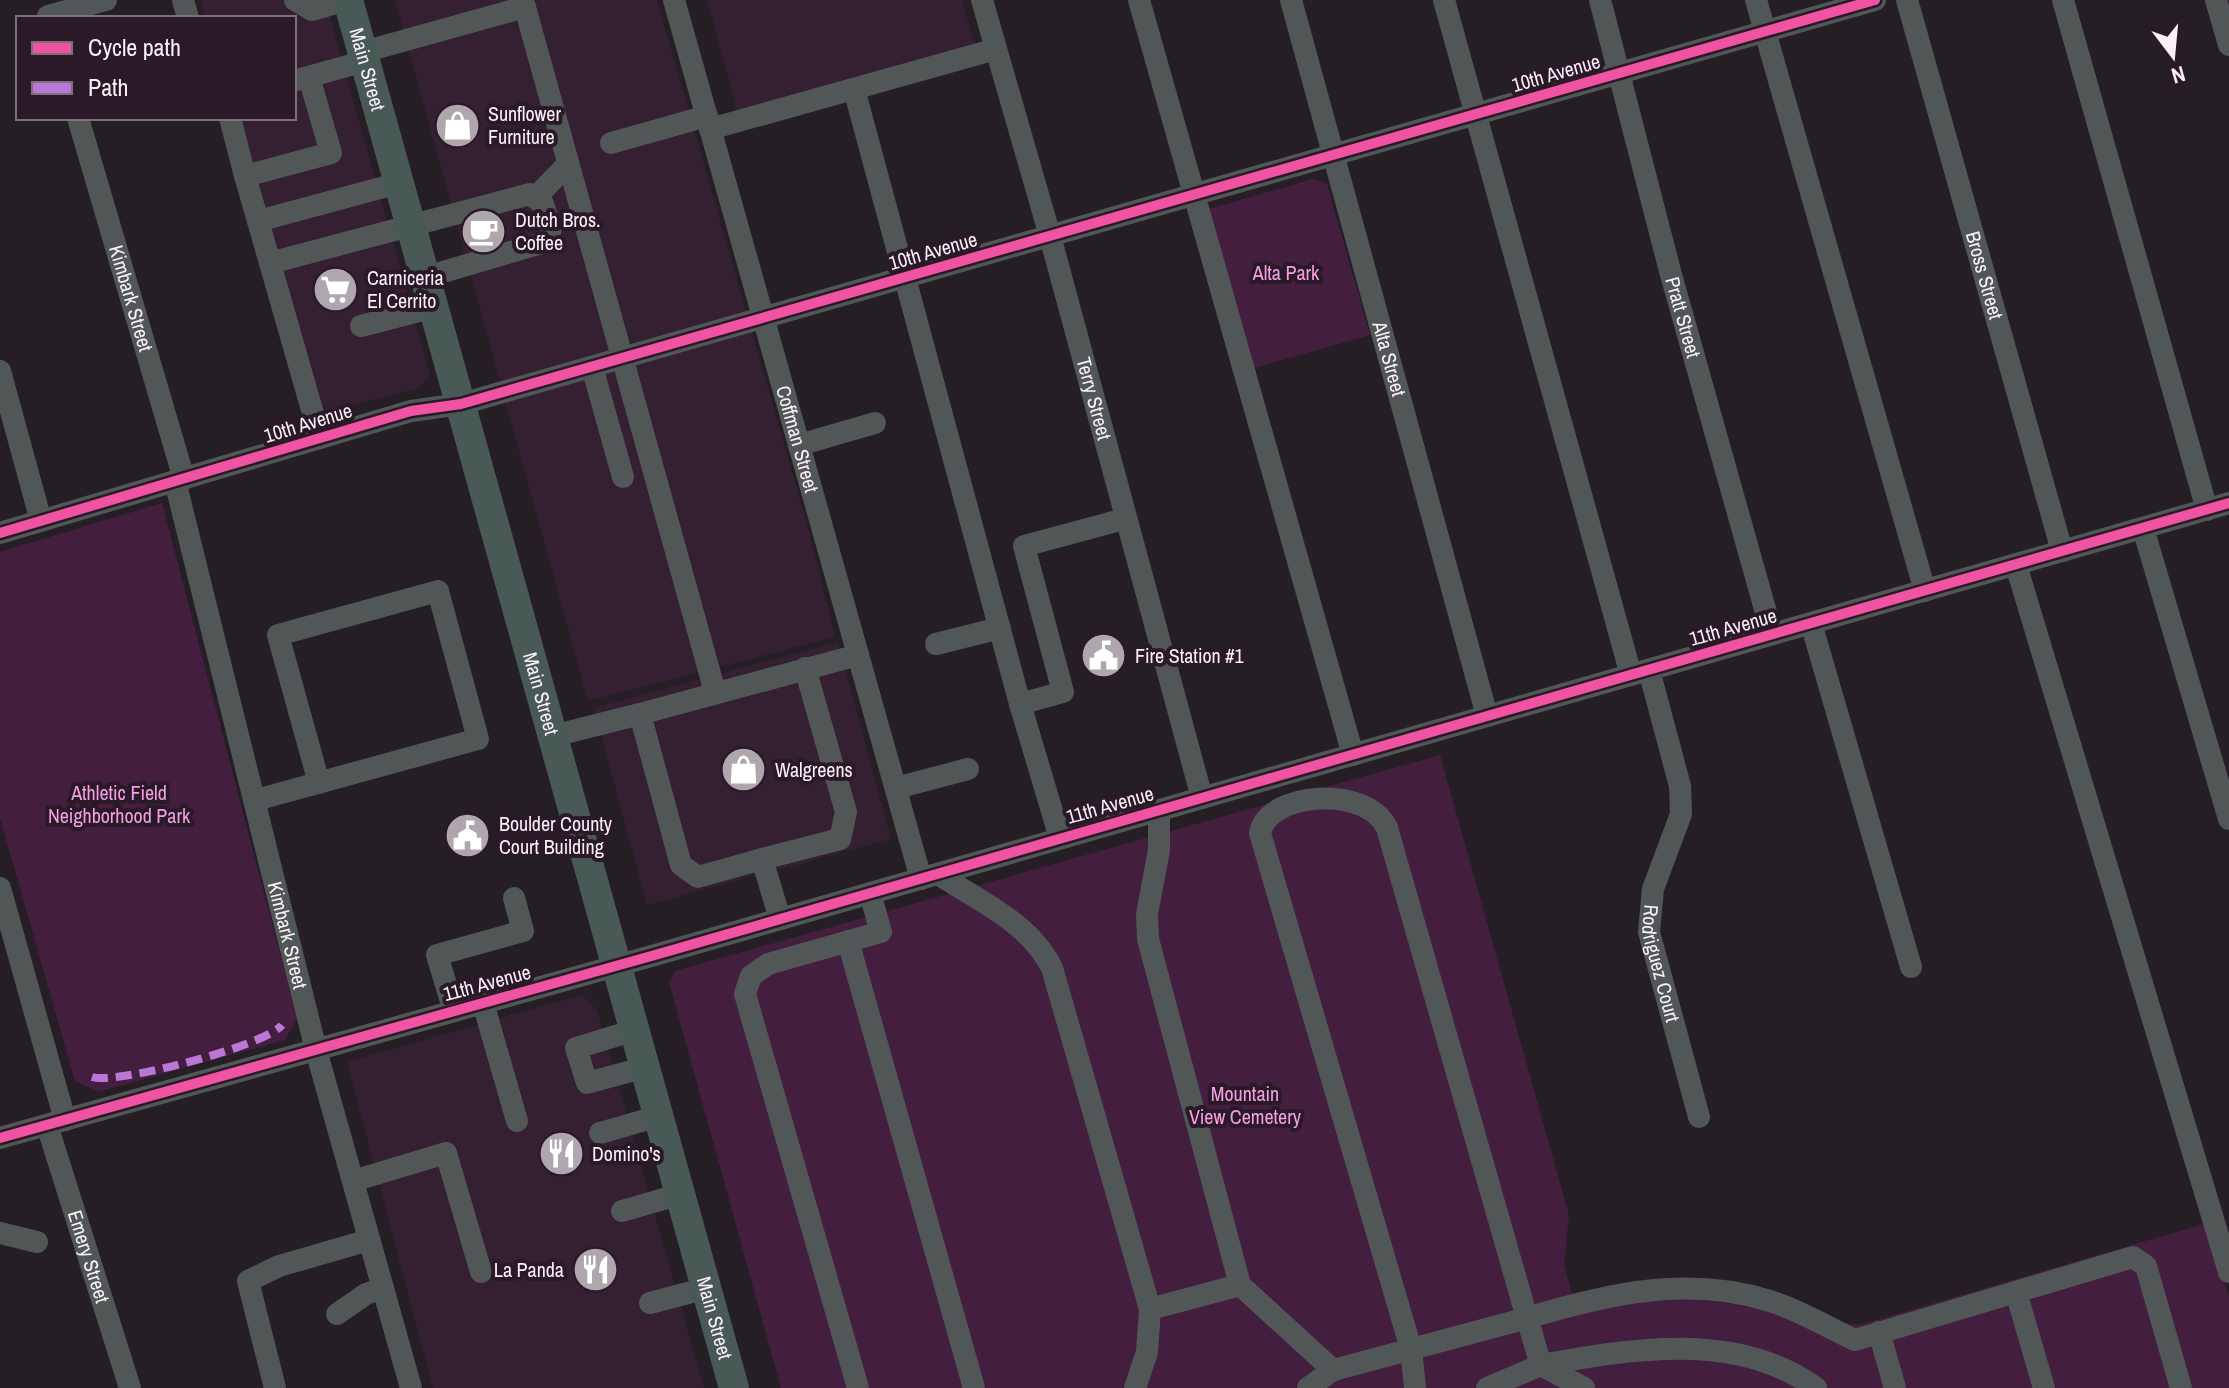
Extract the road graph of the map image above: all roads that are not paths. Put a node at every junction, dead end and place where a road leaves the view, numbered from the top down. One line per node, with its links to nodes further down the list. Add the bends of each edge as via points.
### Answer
1 (106, 0): 16 (street)
2 (348, 0): 14 (street); 20 (highway, Main Street)
3 (674, 0): 27 (street, Coffman Street)
4 (982, 0): 19 (street, Terry Street)
5 (1139, 0): 33 (street)
6 (1291, 0): 29 (street, Alta Street)
7 (1444, 0): 24 (street, Rodriguez Court)
8 (1600, 0): 21 (street, Pratt Street)
9 (1756, 0): 17 (street)
10 (1875, 0): 17 (street, 10th Avenue)
11 (1907, 0): 59 (street, Bross Street)
12 (2063, 0): 54 (street)
13 (2216, 0): 18 (street)
14 (305, 3)
15 (524, 3): 20 (street); 30 (street)
16 (47, 11)
17 (1765, 31): 21 (street, 10th Avenue); 61 (street)
18 (2229, 45)
19 (996, 49): 23 (street); 37 (street, Terry Street)
20 (364, 56): 22 (street); 32 (highway, Main Street)
21 (1619, 73): 24 (street, 10th Avenue); 64 (street, Pratt Street)
22 (301, 79): 31 (street, via 331,153)
23 (854, 89): 27 (street); 40 (street)
24 (1476, 114): 29 (street, 10th Avenue); 68 (street, Rodriguez Court)
25 (79, 120): 52 (street, Kimbark Street)
26 (231, 120): 31 (street)
27 (708, 123): 28 (street); 42 (street, Coffman Street)
28 (611, 143)
29 (1332, 155): 33 (street, 10th Avenue); 72 (street, Alta Street)
30 (568, 164): 34 (street); 44 (street)
31 (245, 176): 35 (street)
32 (399, 183): 35 (street); 36 (highway, Main Street)
33 (1192, 195): 37 (street, 10th Avenue); 74 (street)
34 (535, 198): 36 (street, via 530,194); 39 (street, via 543,204 551,229 545,242)
35 (258, 221): 38 (street)
36 (411, 224): 38 (street); 39 (highway, Main Street)
37 (1050, 236): 40 (street, 10th Avenue); 55 (street, Terry Street)
38 (270, 263): 49 (street)
39 (426, 277): 41 (highway, Main Street)
40 (907, 277): 42 (street, 10th Avenue); 63 (street)
41 (434, 307): 43 (street); 47 (highway, Main Street)
42 (763, 318): 44 (street, 10th Avenue); 50 (street, Coffman Street)
43 (361, 326)
44 (622, 358): 45 (street, 10th Avenue); 69 (street)
45 (592, 367): 47 (street, 10th Avenue); 51 (street)
46 (0, 371): 56 (street)
47 (461, 404): 49 (street, 10th Avenue, via 411,411); 73 (highway, Main Street)
48 (875, 423): 50 (street)
49 (320, 438): 52 (street, 10th Avenue)
50 (799, 445): 66 (street, Coffman Street)
51 (623, 477)
52 (180, 480): 56 (street, 10th Avenue); 79 (street, Kimbark Street)
53 (2229, 503): 54 (street, 11th Avenue)
54 (2207, 510): 57 (street, 11th Avenue)
55 (1124, 519): 70 (street, via 1024,546 1063,692); 78 (street, Terry Street)
56 (41, 521): 58 (street, 10th Avenue)
57 (2143, 528): 59 (street, 11th Avenue); 81 (street)
58 (0, 533)
59 (2062, 551): 60 (street, 11th Avenue)
60 (2016, 565): 61 (street, 11th Avenue); 110 (street)
61 (1925, 591): 62 (street, 11th Avenue)
62 (1811, 623): 64 (street, 11th Avenue); 91 (street)
63 (1000, 628): 65 (street); 70 (street)
64 (1772, 634): 68 (street, 11th Avenue)
65 (936, 644)
66 (858, 655): 67 (street); 77 (street, Coffman Street)
67 (805, 668): 69 (street); 83 (street, via 846,812 840,839)
68 (1640, 672): 72 (street, 11th Avenue); 98 (street, Rodriguez Court, via 1680,786 1681,814 1653,889 1649,932)
69 (715, 692): 71 (street)
70 (1020, 704): 82 (street)
71 (640, 714): 73 (street); 83 (street, via 681,865 698,877)
72 (1487, 716): 74 (street, 11th Avenue)
73 (553, 736): 90 (highway, Main Street)
74 (1353, 755): 78 (street, 11th Avenue)
75 (968, 769): 77 (street)
76 (319, 783): 76 (street, via 478,739 438,591 278,635); 79 (street)
77 (896, 788): 84 (street, Coffman Street)
78 (1202, 798): 80 (street, 11th Avenue)
79 (256, 800): 95 (street, Kimbark Street)
80 (1159, 810): 82 (street, 11th Avenue); 111 (street, via 1148,939)
81 (2229, 819)
82 (1060, 838): 84 (street, 11th Avenue)
83 (762, 859): 88 (street)
84 (930, 876): 86 (street, 11th Avenue); 116 (street, via 1022,929 1044,952)
85 (0, 888): 100 (street, Emery Street)
86 (870, 893): 88 (street, 11th Avenue); 89 (street, via 881,932)
87 (514, 898): 93 (street, via 523,931 437,955)
88 (780, 919): 90 (street, 11th Avenue)
89 (848, 941): 127 (street, via 764,966 751,976 745,994); 128 (street)
90 (618, 966): 92 (street, 11th Avenue); 94 (highway, Main Street)
91 (1911, 967)
92 (483, 1003): 93 (street, 11th Avenue); 99 (street)
93 (454, 1011): 95 (street, 11th Avenue)
94 (635, 1030): 96 (highway, Main Street); 96 (street, via 576,1048 587,1083)
95 (316, 1050): 100 (street, 11th Avenue); 103 (street, Kimbark Street)
96 (646, 1067): 97 (highway, Main Street)
97 (659, 1116): 101 (street); 104 (highway, Main Street)
98 (1699, 1117)
99 (517, 1121)
100 (56, 1122): 102 (street, 11th Avenue); 123 (street, Emery Street)
101 (600, 1133)
102 (0, 1138)
103 (353, 1181): 107 (street, Kimbark Street); 109 (street, via 446,1153)
104 (681, 1194): 105 (street); 113 (highway, Main Street)
105 (622, 1211)
106 (0, 1233): 108 (street)
107 (369, 1240): 112 (street, Kimbark Street); 124 (street, via 279,1266 248,1281)
108 (37, 1242)
109 (481, 1272)
110 (2229, 1272)
111 (1240, 1285): 116 (street); 122 (street)
112 (383, 1288): 117 (street); 125 (street, Kimbark Street)
113 (707, 1288): 115 (street); 126 (highway, Main Street)
114 (2016, 1292): 119 (street); 137 (street); 138 (street, via 2140,1259 2148,1270)
115 (650, 1303)
116 (1150, 1309): 129 (street, via 1147,1352)
117 (337, 1314)
118 (1527, 1318): 119 (street, via 1639,1290 1678,1288 1770,1301 1855,1340); 120 (street); 120 (street, via 1387,828 1378,814 1349,799 1323,797 1300,803 1266,820 1260,833 1263,850); 121 (street)
119 (1879, 1332): 136 (street)
120 (1411, 1349): 122 (street); 131 (street)
121 (1541, 1365): 132 (street); 133 (street); 134 (street); 135 (street, via 1679,1348 1740,1355 1780,1367)
122 (1333, 1370): 130 (street)
123 (130, 1388)
124 (275, 1388)
125 (411, 1388)
126 (734, 1388)
127 (858, 1388)
128 (974, 1388)
129 (1135, 1388)
130 (1308, 1388)
131 (1415, 1388)
132 (1487, 1388)
133 (1548, 1388)
134 (1584, 1388)
135 (1816, 1388)
136 (1895, 1388)
137 (2044, 1388)
138 (2181, 1388)

